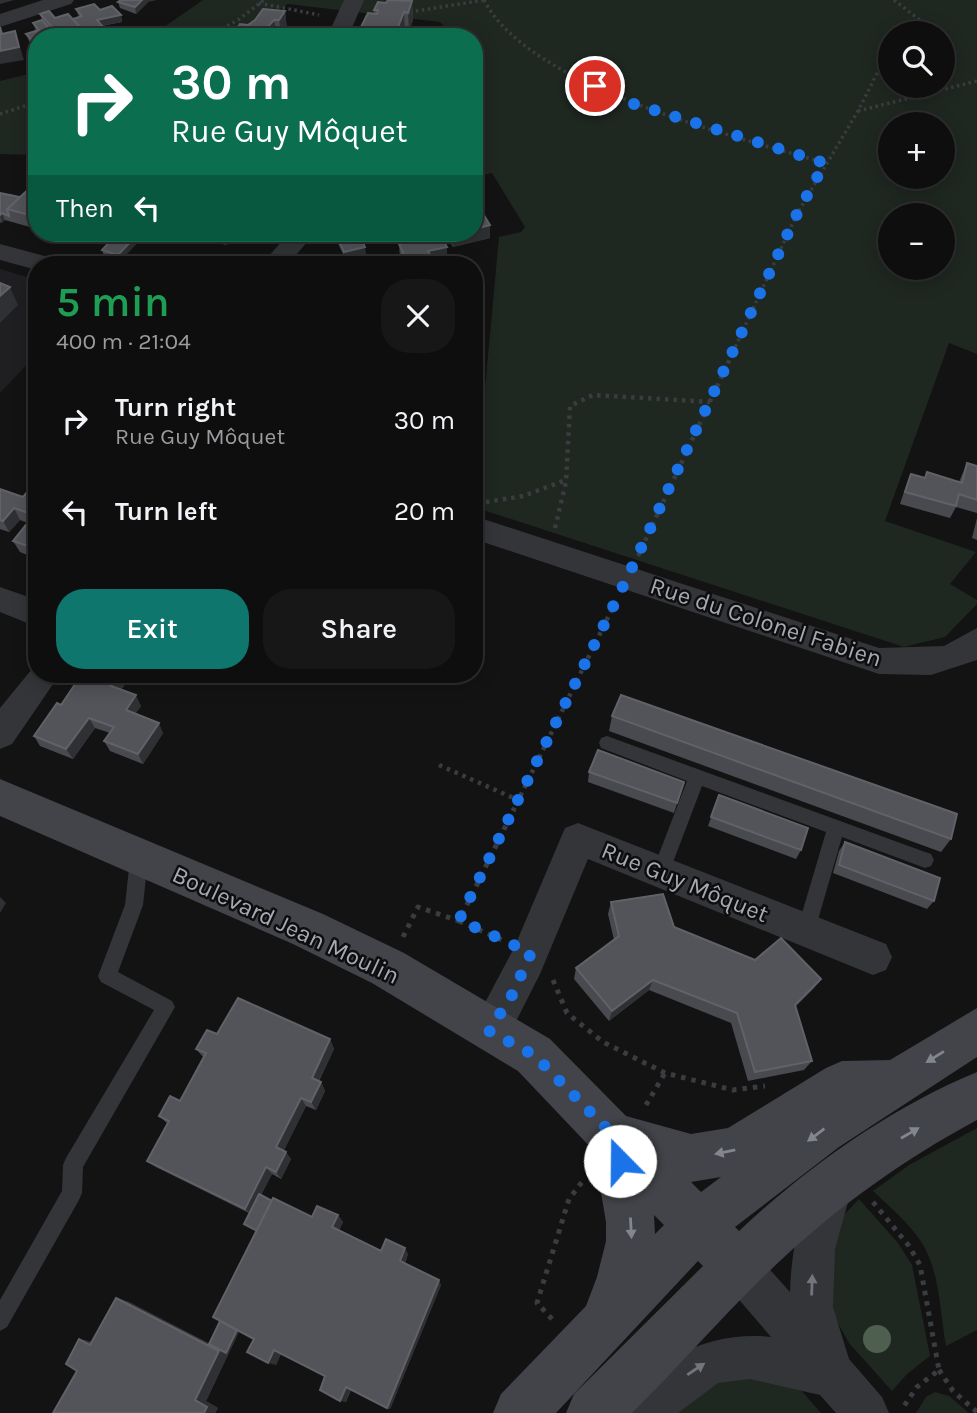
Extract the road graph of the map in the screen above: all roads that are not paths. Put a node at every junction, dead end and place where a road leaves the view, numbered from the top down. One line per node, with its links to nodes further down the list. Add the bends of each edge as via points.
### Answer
1 (64, 0): 3 (street)
2 (354, 0): 4 (street)
3 (0, 21)
4 (341, 28)
5 (295, 242): 7 (street)
6 (0, 251): 8 (street)
7 (281, 256)
8 (28, 259)
9 (483, 516): 12 (street, Rue du Colonel Fabien, via 551,552 879,661 922,664 968,652)
10 (0, 599): 11 (street)
11 (28, 610)
12 (977, 642)
13 (37, 683): 14 (street)
14 (0, 734)
15 (607, 743): 16 (lane)
16 (697, 777): 18 (lane); 21 (lane)
17 (0, 797): 19 (street, Boulevard Jean Moulin)
18 (836, 828): 20 (lane); 22 (lane)
19 (139, 859): 24 (street, Boulevard Jean Moulin, via 308,929 388,968); 32 (lane, via 134,905 107,976 166,1007 73,1165 72,1193)
20 (925, 860)
21 (661, 872): 22 (street, Rue Guy Môquet); 24 (street, Rue Guy Môquet, via 578,839 512,995)
22 (806, 930): 23 (street, Rue Guy Môquet)
23 (873, 957)
24 (489, 1031): 28 (street, Boulevard Jean Moulin, via 534,1055)
25 (977, 1031): 26 (street, one-way to 26)
26 (893, 1083): 28 (street, Boulevard Jean Moulin, one-way to 28, via 842,1084 735,1151 691,1158); 30 (street, one-way to 30, via 822,1130)
27 (977, 1095): 29 (street, one-way to 27, via 897,1140)
28 (615, 1137): 30 (street, Boulevard Jean Moulin); 33 (street, one-way to 33, via 633,1231 627,1274)
29 (849, 1189): 31 (street); 34 (street, one-way to 29, via 811,1307 813,1249)
30 (698, 1225): 31 (street, Boulevard Jean Moulin); 33 (street)
31 (738, 1266): 34 (street, Boulevard Jean Moulin); 36 (street)
32 (0, 1320)
33 (601, 1326): 35 (street)
34 (831, 1375): 37 (street, one-way to 34, via 674,1383 706,1362 768,1357); 38 (street, Boulevard Jean Moulin)
35 (520, 1413)
36 (593, 1413)
37 (644, 1413)
38 (866, 1413)

